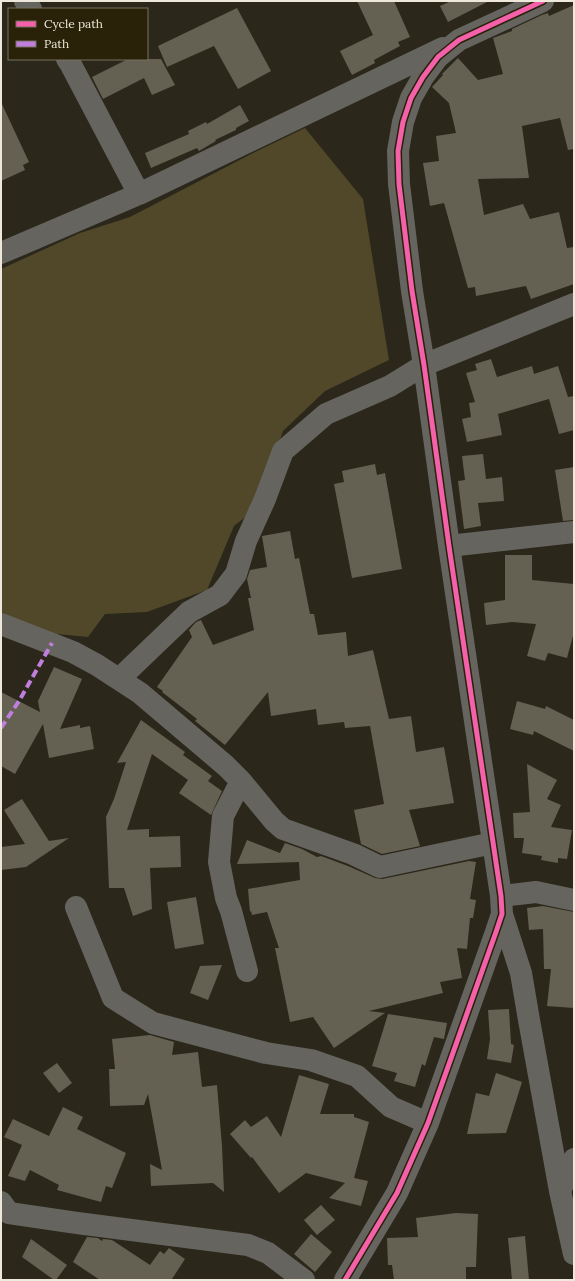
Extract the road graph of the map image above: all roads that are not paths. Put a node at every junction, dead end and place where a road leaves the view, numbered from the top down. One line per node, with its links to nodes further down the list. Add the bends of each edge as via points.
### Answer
1 (542, 1): 2 (street)
2 (459, 40): 4 (street); 7 (street, via 438,57 411,98 403,122 398,151 399,184 410,276)
3 (68, 60): 4 (street)
4 (140, 194): 5 (street)
5 (1, 253)
6 (574, 304): 7 (street)
7 (424, 365): 9 (street); 11 (street, via 390,386 326,414 283,451 232,580 220,595 189,612)
8 (574, 532): 9 (street)
9 (449, 546): 13 (street)
10 (1, 624): 11 (street, via 73,652)
11 (119, 679): 12 (street, via 140,693)
12 (241, 780): 13 (street, via 283,829 353,854 380,867); 17 (street, via 223,816 218,862)
13 (493, 843): 15 (street)
14 (574, 900): 15 (street, via 536,892)
15 (502, 905): 18 (street, via 496,932); 20 (street, via 521,973)
16 (76, 907): 18 (street, via 113,998 154,1024 266,1053 312,1060 357,1076 391,1107)
17 (247, 971)
18 (428, 1123): 24 (street, via 397,1193)
19 (574, 1160): 20 (street)
20 (560, 1191): 22 (street)
21 (4, 1211): 23 (street, via 248,1245 268,1254)
22 (574, 1254)
23 (304, 1280)
24 (345, 1280)

